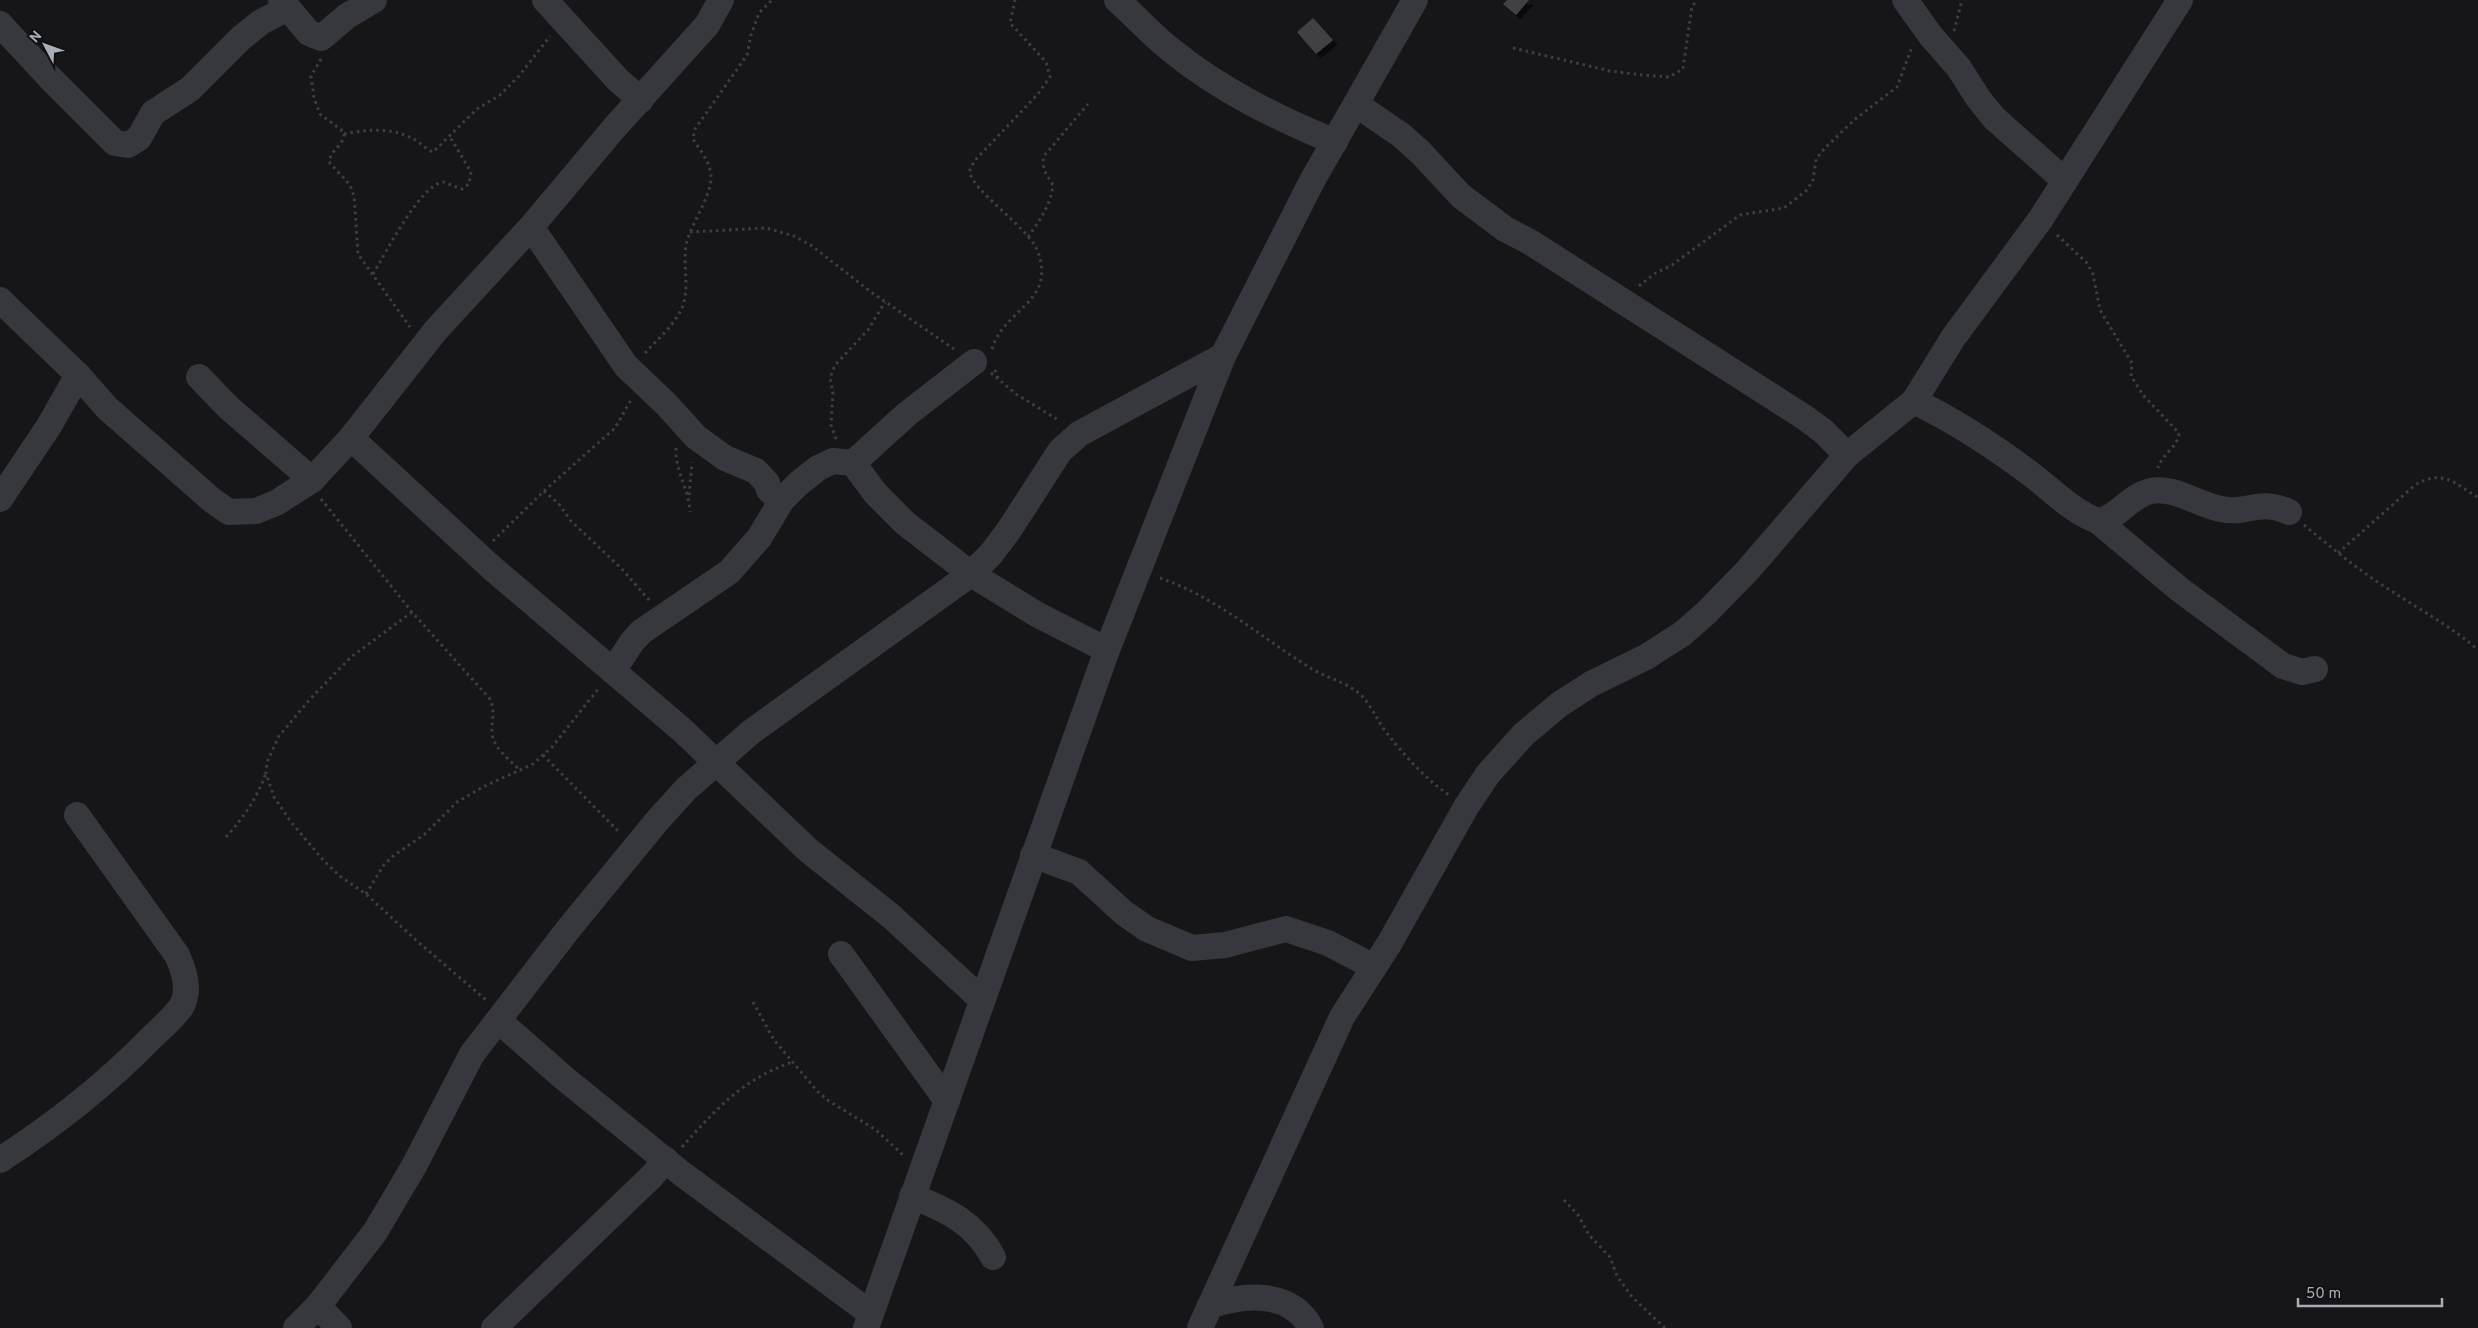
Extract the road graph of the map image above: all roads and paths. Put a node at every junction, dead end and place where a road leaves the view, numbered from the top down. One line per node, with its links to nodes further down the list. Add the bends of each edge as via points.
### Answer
1 (374, 0): 15 (street, via 347,16)
2 (544, 0): 12 (street)
3 (721, 0): 17 (street, via 707,25)
4 (772, 0): 26 (path, via 759,13 750,35 747,55 696,129 693,139 711,174 710,185)
5 (1014, 0): 27 (path, via 1010,23 1046,62 1050,76 1038,94 977,158 970,174 982,191)
6 (1117, 0): 22 (street, via 1168,49 1202,74 1257,106)
7 (1415, 0): 19 (street)
8 (1698, 0): 16 (path, via 1692,6 1683,69 1669,77 1610,71)
9 (1905, 0): 14 (street)
10 (2180, 0): 23 (street)
11 (284, 4): 13 (street, via 241,38 190,89 153,113 139,138 122,146 116,144 50,78); 15 (street, via 309,33)
12 (562, 20): 17 (street); 21 (path, via 519,76 500,95 477,109)
13 (0, 24)
14 (1925, 28): 23 (street, via 1959,68 1994,118); 30 (path, via 1912,46 1897,87 1854,120 1824,149 1816,159 1813,180 1807,190 1784,208 1740,215)
15 (321, 38): 20 (path, via 321,59 311,76 314,98 320,114 342,129)
16 (1513, 48)
17 (641, 100): 25 (street)
18 (1088, 104): 27 (path, via 1044,156 1044,172 1054,185 1053,192)
19 (1357, 105): 22 (street); 30 (street, via 1401,135 1461,196 1505,229)
20 (344, 134): 21 (path, via 374,129 394,132 434,152); 28 (path, via 329,162 350,185 354,196 358,254)
21 (450, 137): 28 (path, via 471,172 469,184 462,189 442,182 431,188 413,209)
22 (1335, 142): 33 (street)
23 (2064, 180): 24 (street)
24 (2040, 220): 39 (street, via 1953,338); 47 (path, via 2087,263 2093,274 2100,310 2132,363 2131,376 2179,433 2179,439 2158,466)
25 (531, 227): 32 (street, via 467,294); 35 (street)
26 (690, 232): 31 (path, via 766,228 794,236 827,256); 35 (path, via 684,260 685,296 681,311)
27 (1028, 237): 34 (path, via 1037,249 1043,268 1042,282 997,336)
28 (373, 274): 32 (path)
29 (0, 300): 36 (street)
30 (1620, 300): 43 (street, via 1804,417)
31 (886, 302): 34 (path); 44 (path, via 868,330 834,365 830,378 833,392 831,425)
32 (422, 348): 42 (street)
33 (1223, 356): 41 (street); 57 (street)
34 (987, 361): 38 (path); 38 (path); 44 (street, via 907,414)
35 (633, 373): 40 (street); 46 (path, via 627,410 616,428)
36 (78, 375): 45 (street, via 107,408 213,502 229,512 256,511); 50 (street, via 49,426)
37 (199, 377): 45 (street)
38 (998, 378): 41 (path, via 1016,394)
39 (1914, 401): 43 (street); 54 (street, via 1939,413)
40 (691, 432): 48 (path); 48 (path, via 676,450 676,467); 51 (street, via 725,458 756,470 767,483 768,490)
41 (1079, 434): 58 (street, via 1060,451 1009,530)
42 (351, 438): 45 (street); 56 (street)
43 (1847, 455): 69 (street, via 1706,613 1682,634 1646,657 1591,684 1560,704 1524,734 1488,774)
44 (848, 462): 51 (street, via 833,461 818,468); 58 (street, via 905,523)
45 (311, 482): 59 (path)
46 (544, 491): 56 (path); 60 (path, via 621,568)
47 (2159, 491): 53 (street, via 2224,510 2272,505); 54 (street, via 2139,494 2108,519)
48 (689, 496): 52 (path)
49 (2477, 497): 55 (path, via 2448,479 2427,478)
50 (0, 499)
51 (781, 501): 60 (street, via 759,538 729,572)
52 (690, 512)
53 (2289, 512): 55 (path)
54 (2098, 521): 63 (street, via 2179,589 2283,666 2302,672)
55 (2338, 553): 62 (path, via 2392,592 2453,629)
56 (478, 555): 64 (street)
57 (1138, 571): 61 (street); 69 (path, via 1177,584 1213,603 1316,672 1354,689 1425,778)
58 (970, 574): 61 (street, via 1038,615); 66 (street, via 751,732)
59 (412, 612): 67 (path, via 490,699 494,708 492,734 497,747); 68 (path, via 350,657 311,698 279,736 267,762)
60 (664, 617): 64 (street, via 632,642)
61 (1107, 650): 73 (street)
62 (2478, 650)
63 (2315, 669)
64 (612, 671): 65 (path); 66 (street, via 654,704)
65 (543, 755): 67 (path); 72 (path)
66 (715, 762): 72 (street, via 686,788); 77 (street, via 808,850 892,917)
67 (521, 771): 74 (path, via 457,802 425,834 392,856)
68 (266, 773): 71 (path, via 252,804); 74 (path, via 274,797 291,822 341,877)
69 (1466, 807): 76 (street)
70 (77, 815): 82 (street, via 177,955 183,968 186,991 181,1006 127,1063 81,1103)
71 (226, 837)
72 (636, 846): 79 (street)
73 (1033, 855): 76 (street, via 1079,872 1124,913 1147,929 1192,948 1225,945 1286,929 1328,943); 77 (street)
74 (366, 894): 79 (path)
75 (841, 954): 81 (street)
76 (1374, 967): 89 (street, via 1342,1018)
77 (982, 1000): 81 (street)
78 (753, 1002): 80 (path, via 762,1021)
79 (501, 1018): 83 (street, via 564,1078); 88 (street, via 472,1054 414,1166 375,1232)
80 (792, 1062): 83 (path, via 754,1078 738,1090); 84 (path, via 829,1101 876,1130)
81 (947, 1101): 84 (street)
82 (0, 1160)
83 (667, 1161): 90 (street); 93 (street)
84 (921, 1172): 85 (street)
85 (912, 1196): 87 (street, via 960,1219 984,1240); 90 (street)
86 (1564, 1200): 95 (path, via 1610,1257 1617,1276 1632,1297)
87 (993, 1257)
88 (318, 1306): 91 (street); 92 (street)
89 (1205, 1317): 94 (street, via 1230,1299 1267,1297 1296,1310)
90 (868, 1321)
91 (296, 1328)
92 (339, 1328)
93 (494, 1328)
94 (1311, 1328)
95 (1665, 1328)

